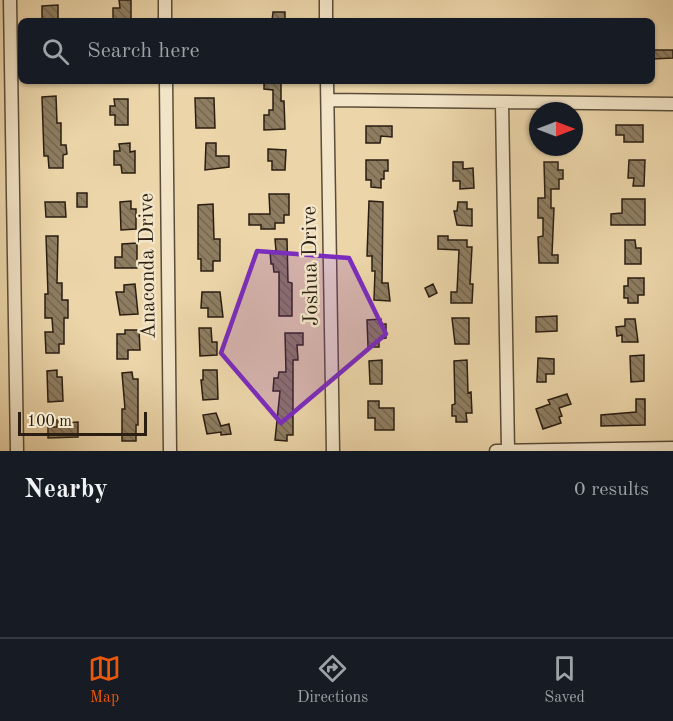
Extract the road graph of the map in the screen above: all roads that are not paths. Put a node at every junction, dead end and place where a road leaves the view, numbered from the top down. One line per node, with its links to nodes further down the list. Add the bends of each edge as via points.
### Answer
1 (10, 0): 13 (street)
2 (165, 0): 4 (street)
3 (326, 0): 5 (street)
4 (165, 18)
5 (327, 18)
6 (166, 84): 14 (street, Anaconda Drive)
7 (327, 84): 8 (street, Joshua Drive)
8 (328, 100): 9 (street); 15 (street, Joshua Drive)
9 (502, 103): 10 (street); 12 (street)
10 (673, 104)
11 (673, 448): 12 (street)
12 (508, 450): 16 (street)
13 (17, 451)
14 (170, 451)
15 (333, 451)
16 (496, 451)

